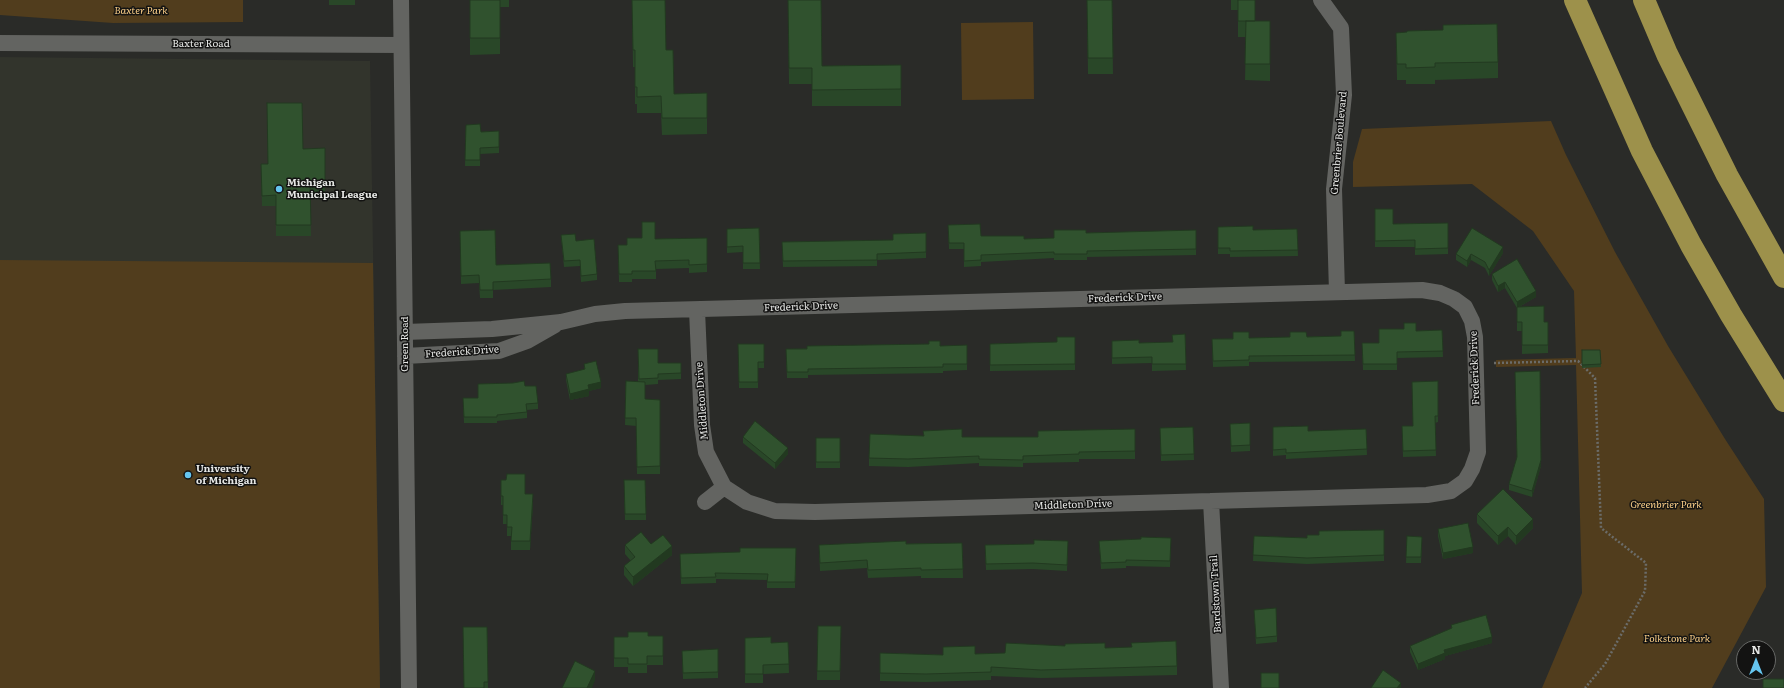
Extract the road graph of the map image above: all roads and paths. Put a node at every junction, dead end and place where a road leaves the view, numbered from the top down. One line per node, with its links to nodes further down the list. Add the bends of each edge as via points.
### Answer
1 (401, 0): 6 (street, Green Road)
2 (1321, 0): 8 (street, Greenbrier Boulevard, via 1341,28 1344,95 1334,189)
3 (1575, 0): 14 (highway, via 1642,151 1731,315)
4 (1644, 0): 7 (highway, via 1667,54 1727,175)
5 (0, 43): 6 (street, Baxter Road)
6 (401, 45): 11 (street, Green Road)
7 (1784, 277)
8 (1337, 292): 9 (street, Frederick Drive); 16 (street, Frederick Drive, via 1422,290 1440,293 1465,307 1472,321 1475,337 1478,452 1465,481 1451,491)
9 (697, 310): 10 (street, Frederick Drive, via 625,311 595,314); 15 (street, Middleton Drive, via 702,425 706,452)
10 (561, 322): 11 (street, Frederick Drive, via 492,329); 12 (street, Frederick Drive, via 527,341 499,351)
11 (405, 332): 12 (street, Green Road)
12 (405, 356): 19 (street, Green Road)
13 (1494, 363): 21 (path, via 1578,361 1595,378 1601,528 1646,563 1645,591 1605,664)
14 (1784, 401)
15 (724, 487): 17 (street, Middleton Drive, via 747,502 775,511); 18 (street)
16 (1427, 495): 17 (street, Middleton Drive)
17 (1212, 501): 20 (street, Bardstown Trail)
18 (705, 502)
19 (409, 688)
20 (1221, 688)
21 (1585, 688)

